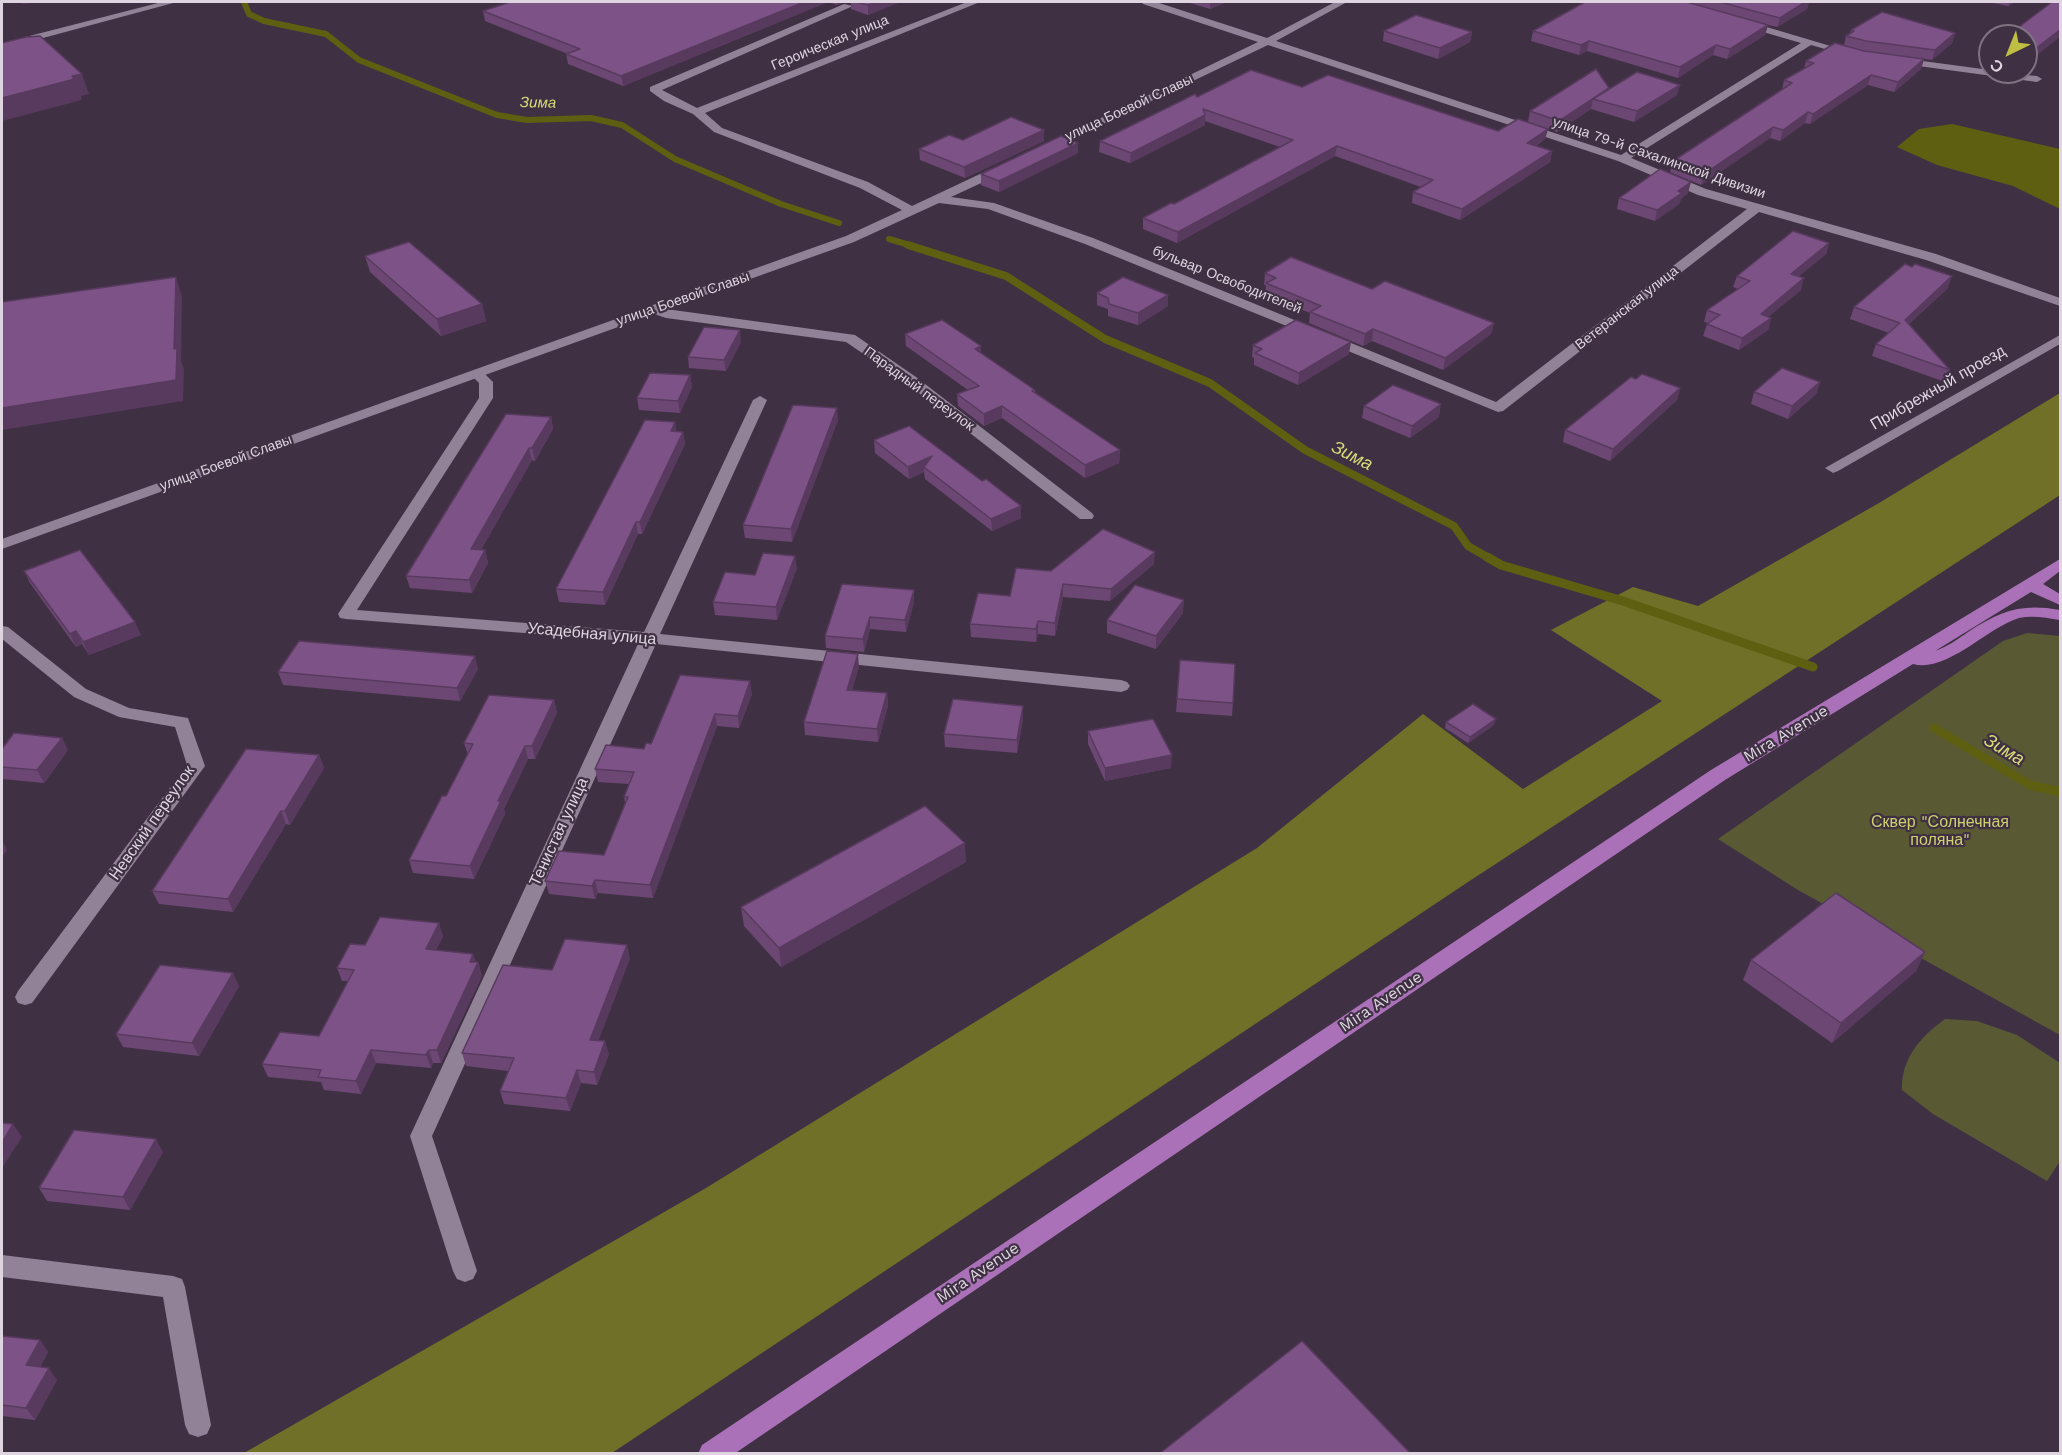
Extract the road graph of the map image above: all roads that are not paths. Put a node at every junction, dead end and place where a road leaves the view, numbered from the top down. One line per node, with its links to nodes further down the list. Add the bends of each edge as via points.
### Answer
1 (172, 2): 9 (street)
2 (833, 2): 13 (street, via 848,6 654,89)
3 (975, 2): 13 (street, Героическая улица)
4 (1147, 2): 7 (street, улица 79-й Сахалинской Дивизии)
5 (1342, 2): 7 (street, улица Боевой Славы)
6 (1730, 19): 8 (street)
7 (1269, 41): 14 (street, улица Боевой Славы); 15 (street, улица 79-й Сахалинской Дивизии)
8 (1809, 42): 10 (street); 15 (street)
9 (2, 46)
10 (1861, 56)
11 (1884, 59): 12 (street)
12 (1978, 71)
13 (697, 112): 19 (street, via 718,130 864,185)
14 (1036, 153)
15 (1622, 159): 18 (street, улица 79-й Сахалинской Дивизии, via 1702,192)
16 (1014, 163): 17 (street, улица Боевой Славы)
17 (939, 199): 19 (street, улица Боевой Славы); 25 (street, бульвар Освободителей, via 990,206 1089,241)
18 (1756, 208): 20 (street, улица 79-й Сахалинской Дивизии, via 1931,257); 25 (street, Ветеранская улица)
19 (912, 211): 21 (street, улица Боевой Славы, via 850,239)
20 (2061, 302)
21 (656, 310): 23 (street, улица Боевой Славы); 27 (street, Парадный переулок, via 849,339 911,380)
22 (2061, 339): 26 (street, Прибрежный проезд)
23 (477, 374): 28 (street, улица Боевой Славы); 34 (street, Усадебная улица, via 486,382 486,398 346,614)
24 (760, 400): 34 (street, Тенистая улица)
25 (1498, 408)
26 (1833, 468)
27 (1086, 516)
28 (2, 544)
29 (2061, 564): 30 (main road, Mira Avenue)
30 (2031, 585): 31 (main road); 35 (main road, Mira Avenue)
31 (2061, 600)
32 (2061, 615): 35 (main road, via 2039,610 2014,613 1948,652)
33 (2, 631): 37 (street, Невский переулок, via 80,693 125,713 182,722 196,766)
34 (651, 638): 36 (street, Усадебная улица); 39 (street, Тенистая улица, via 421,1136)
35 (1897, 666): 41 (main road, Mira Avenue, via 1718,775)
36 (1121, 686)
37 (25, 997)
38 (2, 1266): 40 (street, via 172,1287)
39 (465, 1271)
40 (198, 1425)
41 (711, 1454)

